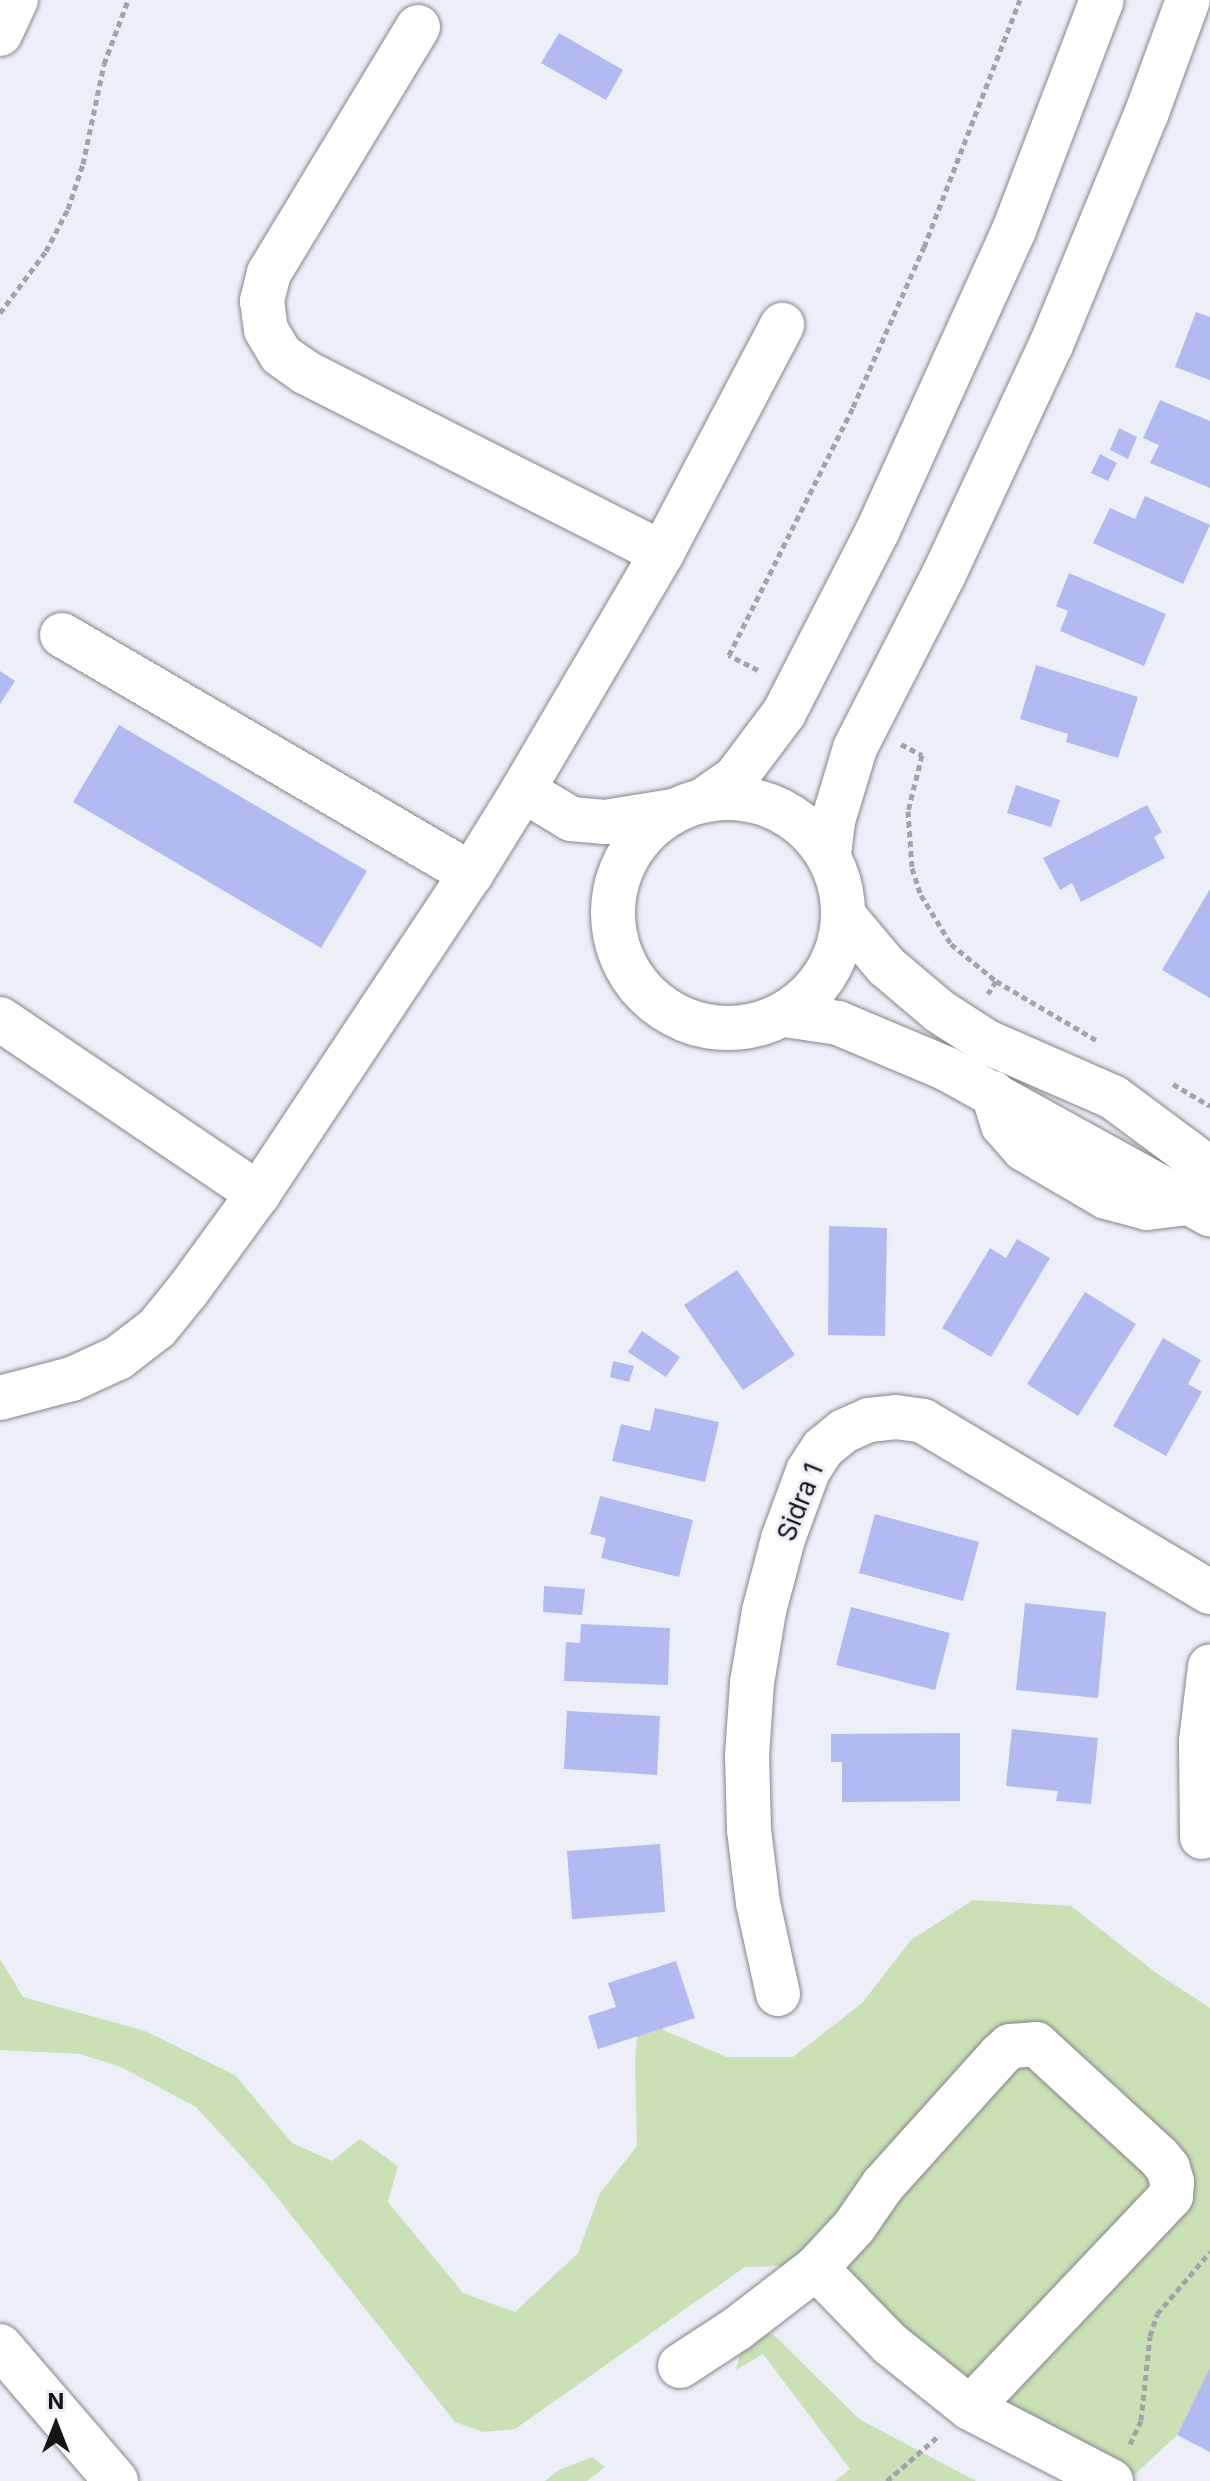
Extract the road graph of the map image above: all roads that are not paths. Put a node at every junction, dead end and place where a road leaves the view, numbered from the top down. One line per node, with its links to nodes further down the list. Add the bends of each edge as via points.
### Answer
1 (16, 0): 5 (street)
2 (1102, 0): 10 (street, via 1014,230 878,530 784,713 736,777)
3 (1188, 0): 12 (street, via 1051,345 855,748)
4 (418, 27): 7 (street, via 269,273 262,301 266,330 281,355 305,372)
5 (0, 34)
6 (782, 325): 7 (street)
7 (662, 553): 9 (street)
8 (62, 635): 13 (street)
9 (523, 790): 11 (street); 13 (street)
10 (689, 805): 11 (street, via 605,822); 12 (street, via 741,798 776,807 807,826); 15 (street, via 646,831 626,858 614,890)
11 (571, 819): 15 (street, via 603,888)
12 (829, 854): 14 (street, via 842,885)
13 (471, 874): 18 (street)
14 (845, 917): 16 (street, via 837,956 816,990); 19 (street, via 886,966 939,1011 987,1042 1113,1097)
15 (612, 924): 16 (street, via 622,961 644,992 674,1015 711,1028 749,1027)
16 (785, 1015): 19 (street, via 838,1023 891,1043)
17 (0, 1019): 18 (street)
18 (258, 1194): 20 (street, via 157,1328 118,1358 84,1374)
19 (1203, 1195)
20 (0, 1398)
21 (1210, 1592): 24 (street, Sidra 1, via 923,1421 869,1420 823,1448 808,1471 783,1539 752,1683 749,1830)
22 (1210, 1667): 23 (street, via 1201,1741)
23 (1202, 1837)
24 (778, 1994)
25 (816, 2268): 27 (street); 28 (street, via 890,2344); 28 (street, via 883,2185 1010,2046 1023,2042 1048,2052 1159,2157 1172,2182 1171,2196)
26 (0, 2346): 30 (street)
27 (680, 2366)
28 (970, 2408): 29 (street)
29 (1107, 2479)
30 (116, 2481)

